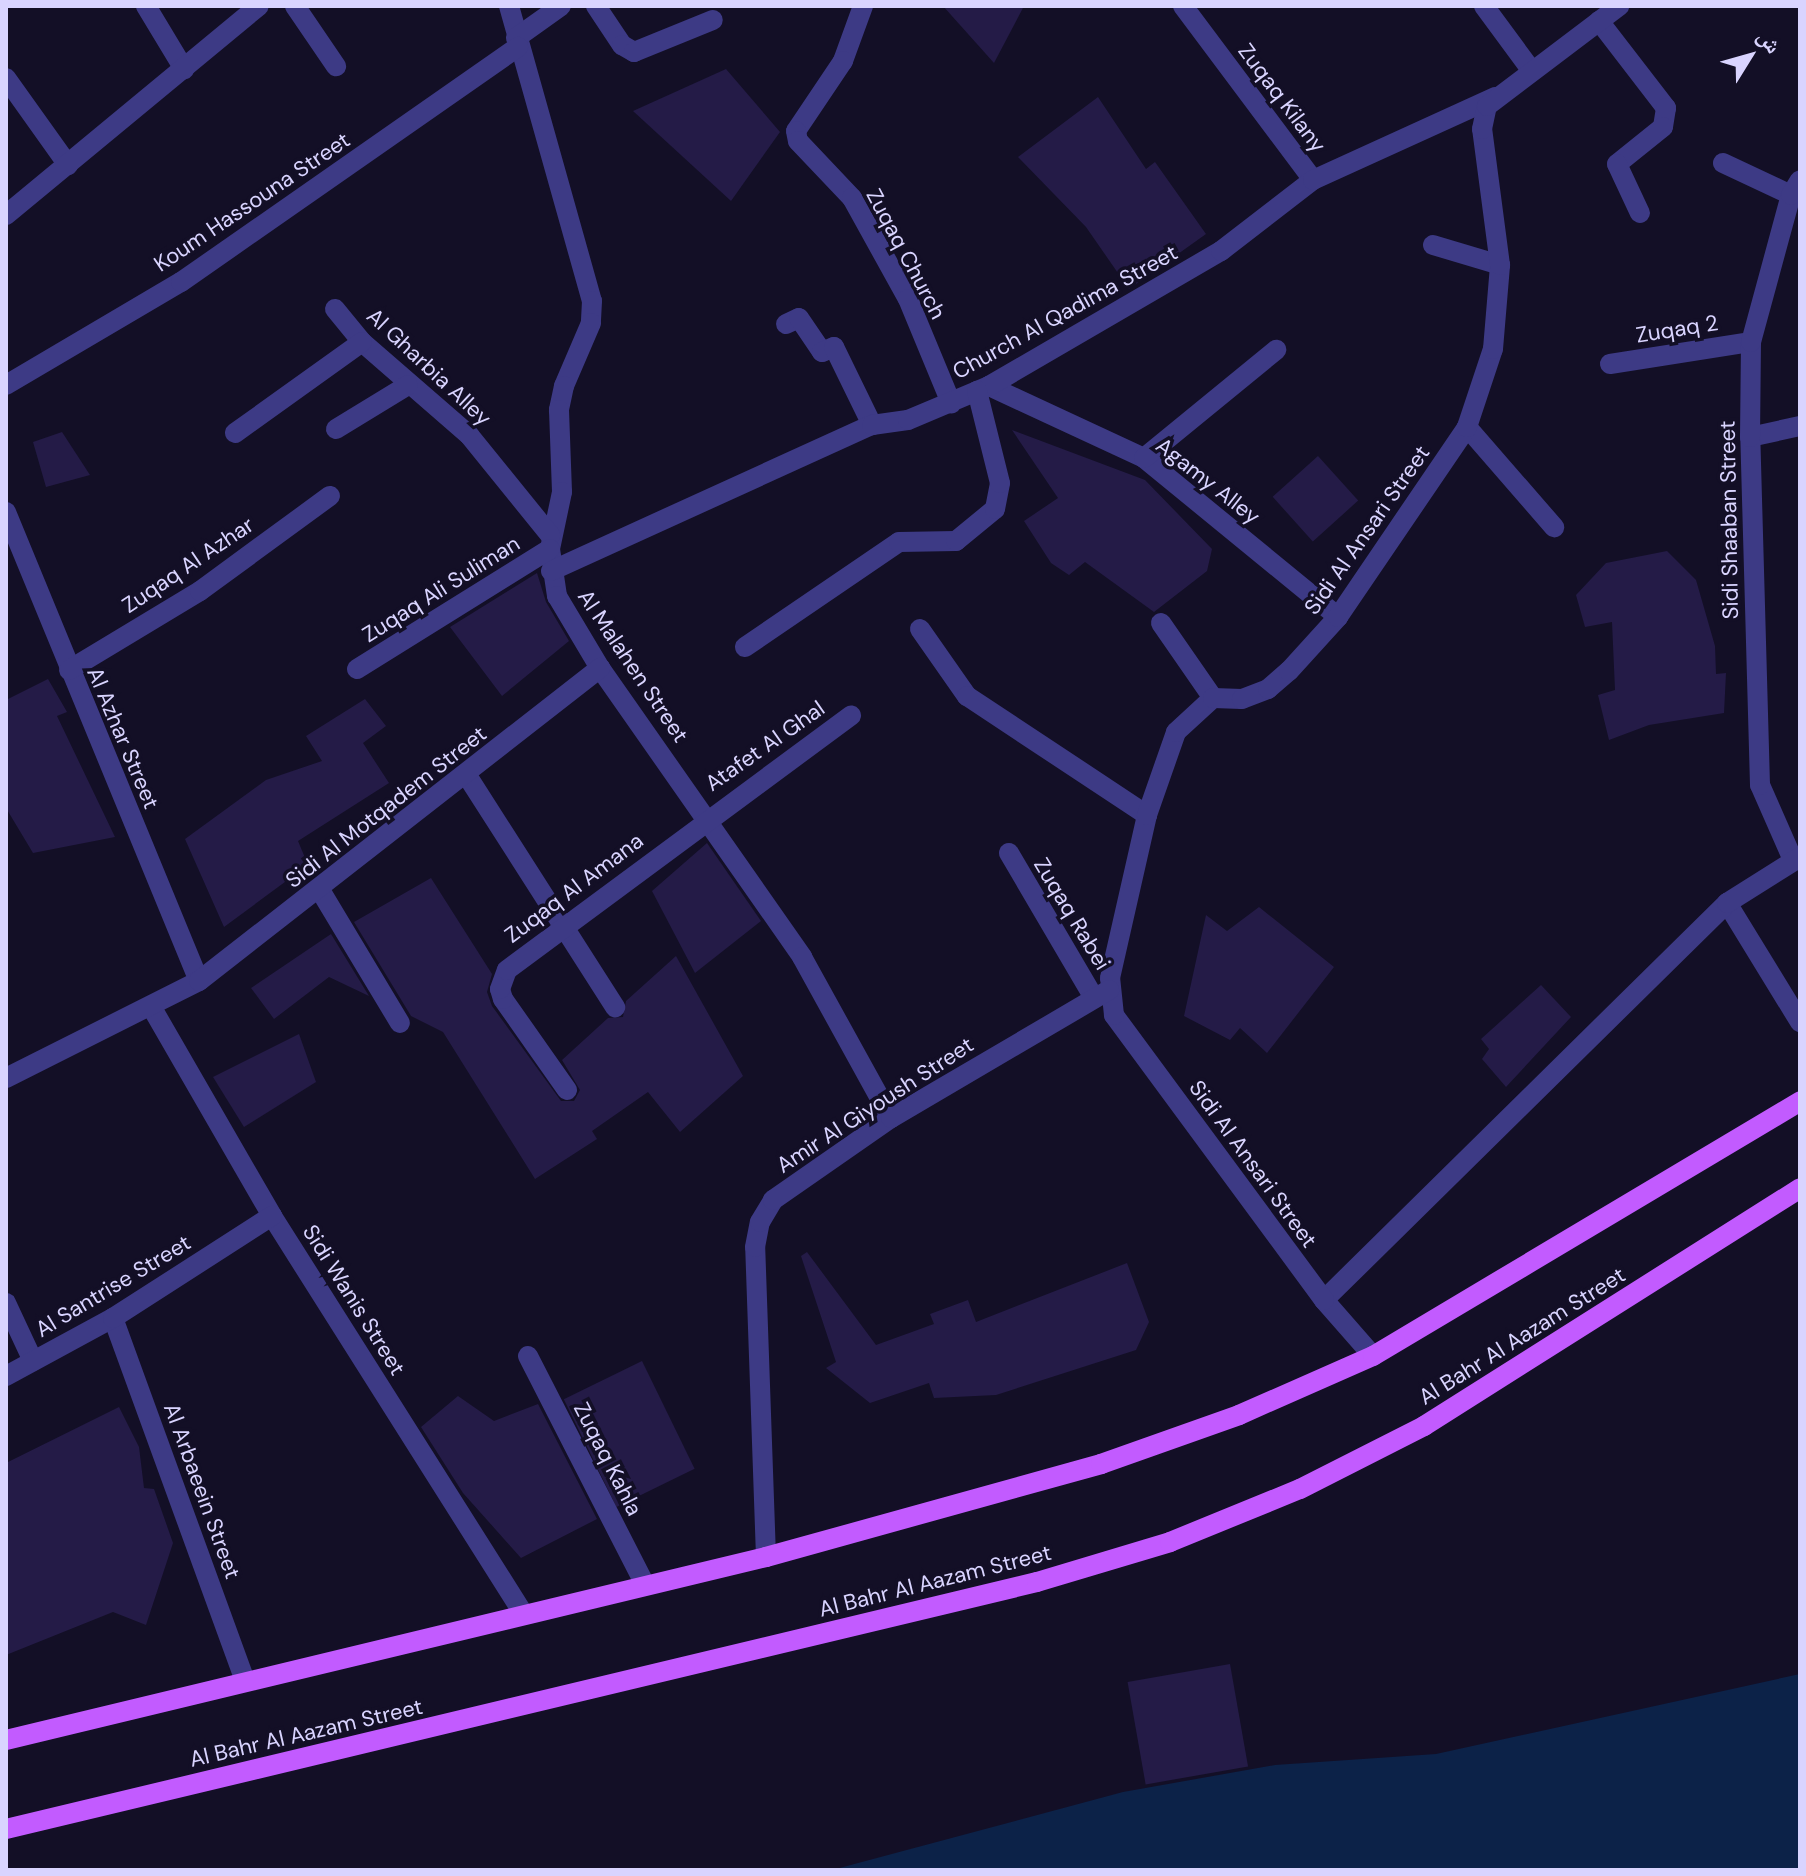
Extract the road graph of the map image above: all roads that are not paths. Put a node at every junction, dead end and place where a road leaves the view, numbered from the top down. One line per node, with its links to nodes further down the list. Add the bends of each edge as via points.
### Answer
1 (146, 6): 15 (street)
2 (259, 6): 15 (street)
3 (295, 6): 14 (street)
4 (509, 6): 13 (street, Al Malahen Street)
5 (561, 6): 13 (street, Koum Hassouna Street)
6 (596, 6): 11 (street, via 634,52)
7 (863, 6): 36 (street, Zuqaq Church, via 843,61 798,121 798,141 852,198 908,299)
8 (1183, 6): 21 (street, Zuqaq Kilany)
9 (1484, 6): 16 (street)
10 (1619, 6): 12 (street)
11 (713, 20)
12 (1599, 21): 16 (street); 24 (street, via 1666,108 1663,127 1616,167)
13 (517, 43): 33 (street, Koum Hassouna Street, via 181,282); 48 (street, Al Malahen Street, via 592,301 591,323 561,398 562,492)
14 (336, 66)
15 (184, 69): 20 (street)
16 (1532, 71): 18 (street)
17 (6, 78): 20 (street)
18 (1495, 97): 21 (street, Church Al Qadima Street); 26 (street, Sidi Al Ansari Street, via 1482,129)
19 (1723, 163): 22 (street)
20 (68, 165): 23 (street)
21 (1313, 180): 35 (street, Church Al Qadima Street, via 1221,251)
22 (1796, 188): 30 (street, Sidi Shaaban Street)
23 (9, 207)
24 (1640, 213)
25 (1433, 245): 26 (street)
26 (1500, 265): 39 (street, Sidi Al Ansari Street, via 1493,349)
27 (335, 309): 29 (street, Al Gharbia Alley)
28 (786, 324): 37 (street, via 799,318 822,352 834,347)
29 (362, 342): 34 (street, Al Gharbia Alley); 41 (street)
30 (1751, 342): 32 (street, Zuqaq 2); 42 (street, Sidi Shaaban Street)
31 (1276, 350): 43 (street)
32 (1610, 364)
33 (6, 385)
34 (408, 385): 40 (street); 48 (street, Al Gharbia Alley, via 469,435)
35 (983, 388): 36 (street, Church Al Qadima Street); 43 (street, Agamy Alley); 53 (street, via 1000,483 995,509 956,541 899,542)
36 (951, 403): 37 (street, Church Al Qadima Street, via 908,420)
37 (872, 425): 49 (street, Church Al Qadima Street)
38 (1800, 426): 42 (street)
39 (1467, 427): 46 (street); 50 (street, Sidi Al Ansari Street)
40 (336, 429)
41 (235, 433)
42 (1750, 437): 63 (street, Sidi Shaaban Street, via 1760,785)
43 (1144, 458): 50 (street, Agamy Alley)
44 (330, 496): 56 (street, Zuqaq Al Azhar, via 200,591)
45 (6, 512): 47 (street, Al Azhar Street)
46 (1554, 527)
47 (11, 540): 56 (street, Al Azhar Street)
48 (550, 542): 49 (street, Al Malahen Street); 55 (street, Zuqaq Ali Suliman)
49 (551, 571): 54 (street, Al Malahen Street, via 557,596)
50 (1338, 617): 57 (street, Sidi Al Ansari Street, via 1268,689 1242,699)
51 (1161, 623): 57 (street)
52 (920, 629): 60 (street, via 967,696)
53 (745, 647)
54 (600, 668): 59 (street, Sidi Al Motqadem Street); 61 (street, Al Malahen Street)
55 (357, 669)
56 (69, 670): 67 (street, Al Azhar Street)
57 (1213, 698): 60 (street, via 1176,732)
58 (851, 715): 61 (street, Atafet Al Ghal)
59 (466, 774): 64 (street, Sidi Al Motqadem Street); 66 (street)
60 (1147, 815): 68 (street)
61 (708, 817): 66 (street, Zuqaq Al Amana); 76 (street, Al Malahen Street, via 802,957)
62 (1009, 853): 68 (street, Zuqaq Rabei)
63 (1796, 858): 65 (street)
64 (320, 890): 67 (street, Sidi Al Motqadem Street); 72 (street)
65 (1727, 903): 71 (street); 79 (street)
66 (564, 926): 69 (street); 74 (street, Zuqaq Al Amana, via 507,970 500,989)
67 (199, 981): 70 (street, Sidi Al Motqadem Street)
68 (1102, 994): 76 (street, Amir Al Giyoush Street); 79 (street, Sidi Al Ansari Street)
69 (615, 1007)
70 (152, 1008): 73 (street, Sidi Al Motqadem Street); 78 (street, Sidi Wanis Street)
71 (1800, 1022)
72 (400, 1023)
73 (6, 1078)
74 (567, 1090)
75 (1800, 1101): 83 (main road)
76 (891, 1118): 86 (street, Amir Al Giyoush Street, via 794,1183 773,1200 760,1222 755,1247)
77 (1800, 1188): 91 (main road, Al Bahr Al Aazam Street, via 1424,1426 1300,1489 1170,1542 1037,1582)
78 (272, 1216): 81 (street, Al Santrise Street); 88 (street, Sidi Wanis Street)
79 (1324, 1300): 83 (street, Sidi Al Ansari Street)
80 (6, 1303): 84 (street, Al Santrise Street)
81 (113, 1318): 84 (street, Al Santrise Street); 89 (street, Al Arbaeein Street)
82 (528, 1356): 87 (street, Zuqaq Kahla)
83 (1373, 1356): 86 (main road, via 1239,1415 1101,1464)
84 (33, 1361): 85 (street)
85 (6, 1376)
86 (766, 1557): 87 (main road)
87 (645, 1585): 88 (main road)
88 (523, 1613): 89 (main road)
89 (245, 1681): 90 (main road)
90 (7, 1738)
91 (6, 1829)

